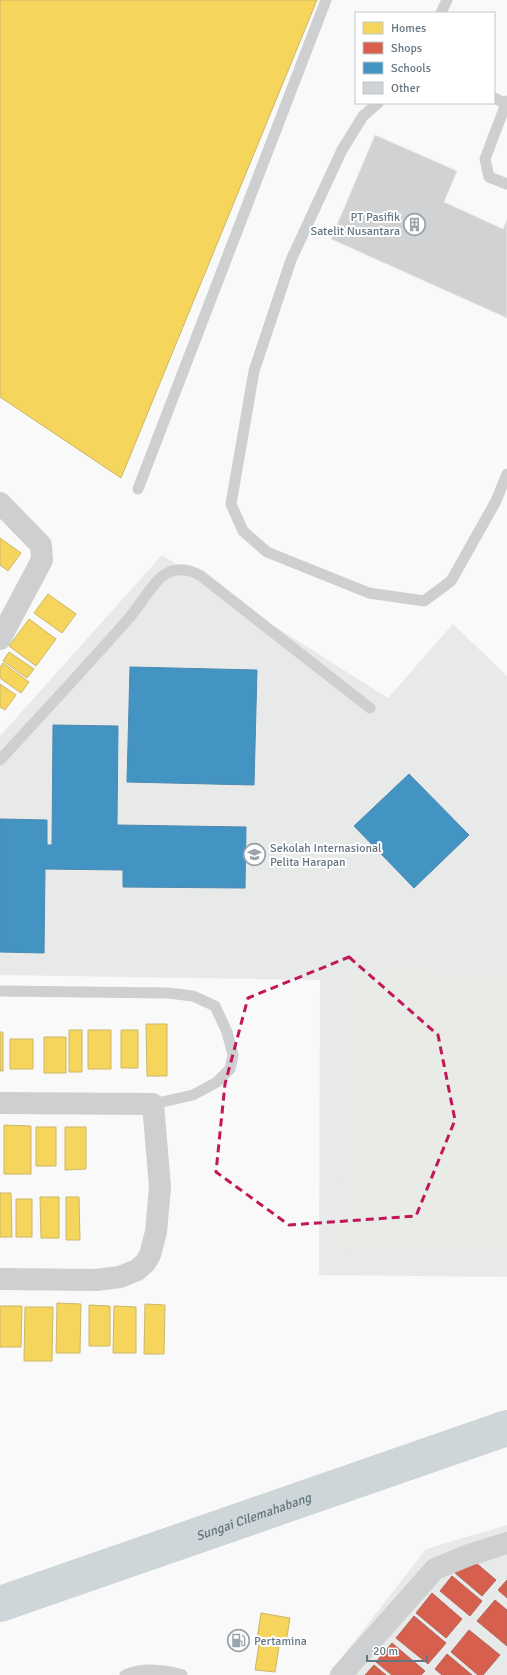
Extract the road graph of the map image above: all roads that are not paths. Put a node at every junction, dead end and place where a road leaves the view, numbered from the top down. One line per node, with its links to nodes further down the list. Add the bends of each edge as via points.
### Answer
1 (326, 0): 9 (lane)
2 (447, 0): 3 (lane)
3 (441, 12)
4 (495, 98): 5 (lane)
5 (507, 103): 7 (lane, via 485,159 489,176)
6 (377, 104): 8 (lane, via 363,116 342,150 291,260 254,371 231,504 243,530 267,552 369,593 424,601 451,581 496,500)
7 (507, 184)
8 (507, 474)
9 (138, 489)
10 (0, 503): 11 (street, via 41,545 42,560)
11 (0, 639)
12 (370, 708): 13 (lane, via 201,576 192,571 171,571 162,576 131,616)
13 (0, 760)
14 (0, 991): 16 (lane, via 168,993 193,996 215,1006 227,1032 233,1055 230,1069 217,1082 192,1095)
15 (0, 1103): 16 (street)
16 (153, 1104): 17 (street, via 160,1187 156,1232 150,1255 145,1263 137,1270 120,1277 102,1279)
17 (0, 1279)
18 (507, 1542): 21 (street, via 435,1569)
19 (125, 1675): 20 (lane, via 132,1672 170,1671)
20 (182, 1675)
21 (341, 1675)

